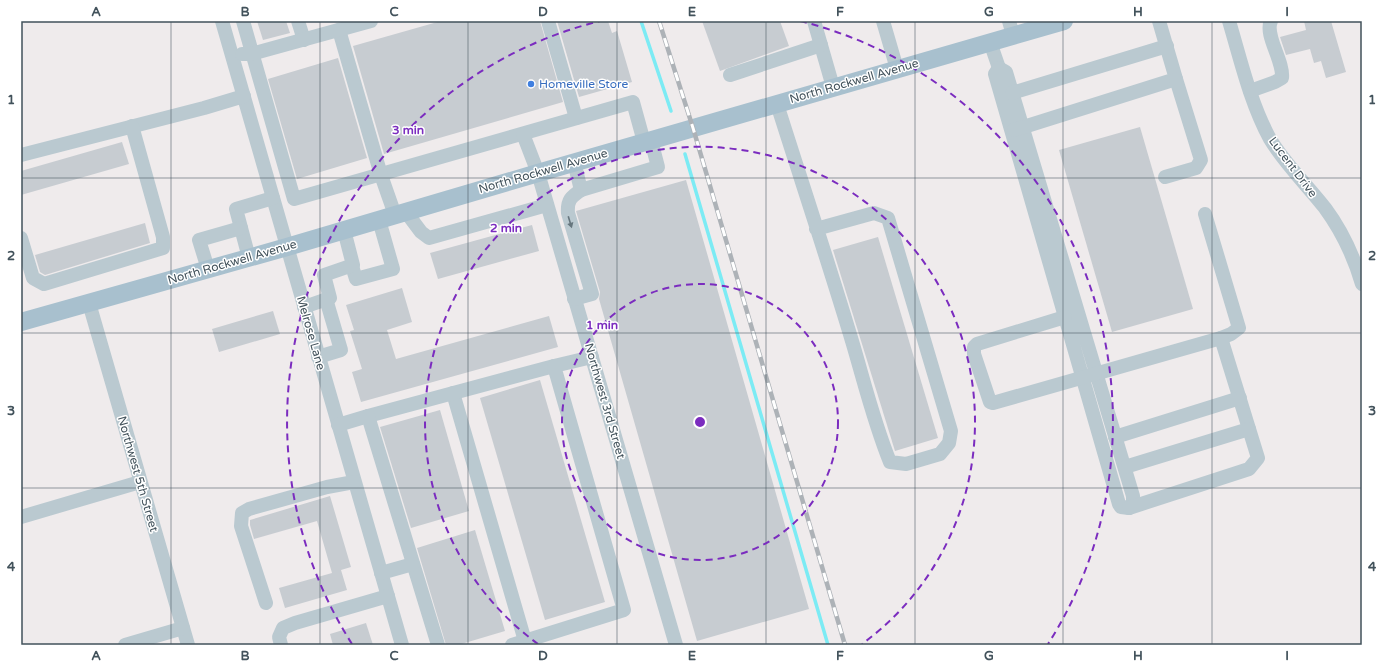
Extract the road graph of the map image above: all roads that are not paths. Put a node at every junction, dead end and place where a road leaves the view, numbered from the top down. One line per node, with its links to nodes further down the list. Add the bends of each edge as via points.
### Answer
1 (222, 21): 19 (street, Melrose Lane)
2 (242, 21): 20 (street)
3 (298, 21): 15 (street)
4 (371, 21): 12 (street)
5 (548, 21): 30 (street)
6 (814, 21): 17 (street)
7 (883, 21): 22 (street)
8 (1064, 21): 13 (main road, North Rockwell Avenue)
9 (1159, 21): 18 (street)
10 (1229, 21): 26 (street, Lucent Drive)
11 (1271, 21): 26 (street, via 1270,30 1282,78)
12 (355, 23): 14 (street)
13 (1011, 28): 16 (main road, North Rockwell Avenue)
14 (339, 30): 15 (street); 40 (street)
15 (304, 40): 20 (street)
16 (990, 42): 21 (street); 22 (main road, North Rockwell Avenue)
17 (821, 45): 23 (street); 25 (street)
18 (1167, 46): 24 (street); 27 (street)
19 (232, 54): 20 (street); 28 (street, Melrose Lane)
20 (251, 54): 36 (street)
21 (999, 68): 27 (street, via 1006,72); 32 (street, via 995,74)
22 (897, 69): 25 (main road, North Rockwell Avenue)
23 (730, 75)
24 (1176, 79): 32 (street); 41 (street, via 1201,160 1196,168)
25 (833, 87): 29 (main road, North Rockwell Avenue)
26 (1250, 91): 57 (street, Lucent Drive, via 1258,115 1271,140 1341,232)
27 (1012, 93): 32 (street)
28 (244, 96): 31 (street); 37 (street, Melrose Lane)
29 (777, 104): 34 (main road, North Rockwell Avenue); 49 (street)
30 (576, 118): 33 (street); 34 (street, via 633,102)
31 (132, 126): 35 (street); 51 (street, via 163,237 162,248 44,284 33,278)
32 (1017, 128): 53 (street)
33 (523, 134): 39 (street, Northwest 3rd Street); 40 (street)
34 (648, 141): 38 (main road, North Rockwell Avenue); 42 (street, via 658,167)
35 (21, 155)
36 (282, 155): 37 (street); 43 (street)
37 (262, 161): 44 (street, Melrose Lane)
38 (574, 162): 39 (main road, North Rockwell Avenue); 42 (street)
39 (538, 173): 45 (street, Northwest 3rd Street); 47 (main road, North Rockwell Avenue)
40 (381, 175): 43 (street); 47 (street)
41 (1166, 177)
42 (581, 190): 58 (street, one-way to 58, via 570,198 567,204 568,214 592,294)
43 (294, 199): 44 (street)
44 (275, 203): 48 (street, via 236,209); 52 (street, Melrose Lane)
45 (547, 205): 47 (street, via 429,238); 58 (street, Northwest 3rd Street)
46 (1205, 214): 64 (street, via 1239,328)
47 (393, 216): 50 (main road, North Rockwell Avenue); 55 (street, via 393,269 356,279)
48 (241, 228): 54 (street); 56 (street, via 199,240)
49 (816, 229): 49 (street, via 879,435 890,462 906,464 940,454 949,443 952,431 888,218 874,213)
50 (344, 230): 52 (main road, North Rockwell Avenue); 55 (street)
51 (21, 238)
52 (287, 247): 54 (main road, North Rockwell Avenue); 61 (street, Melrose Lane)
53 (1054, 254): 62 (street); 68 (street)
54 (249, 258): 56 (main road, North Rockwell Avenue)
55 (352, 266): 59 (street, via 324,275 330,298)
56 (208, 269): 60 (main road, North Rockwell Avenue)
57 (1362, 284)
58 (574, 298): 66 (street, Northwest 3rd Street)
59 (326, 299): 61 (street); 65 (street, via 342,350)
60 (89, 303): 63 (main road, North Rockwell Avenue); 76 (street, Northwest 5th Street)
61 (304, 307): 65 (street, Melrose Lane)
62 (1065, 317): 68 (street); 68 (street, via 974,347 987,398 993,403)
63 (21, 322)
64 (1221, 338): 68 (street); 70 (street)
65 (318, 357): 72 (street, Melrose Lane)
66 (592, 357): 67 (street); 91 (street, Northwest 3rd Street)
67 (554, 366): 69 (street); 85 (street, via 624,610)
68 (1090, 374): 74 (street); 78 (street, via 1119,504 1121,507)
69 (453, 393): 71 (street); 85 (street)
70 (1240, 398): 73 (street); 74 (street)
71 (368, 416): 72 (street); 80 (street)
72 (338, 425): 77 (street, Melrose Lane)
73 (1249, 429): 75 (street); 78 (street, via 1258,458 1249,469)
74 (1115, 437): 75 (street)
75 (1125, 467): 78 (street, via 1133,496)
76 (140, 482): 79 (street); 84 (street, Northwest 5th Street)
77 (354, 482): 81 (street, Melrose Lane); 83 (street, via 304,493 242,513 242,526)
78 (1129, 508)
79 (21, 517)
80 (413, 564): 81 (street); 90 (street)
81 (381, 573): 82 (street, Melrose Lane)
82 (388, 596): 88 (street, via 289,625 283,628 279,637); 89 (street, Melrose Lane)
83 (266, 603)
84 (183, 628): 86 (street); 87 (street, Northwest 5th Street)
85 (519, 643)
86 (125, 645)
87 (188, 645)
88 (281, 645)
89 (402, 645)
90 (438, 645)
91 (676, 645)

